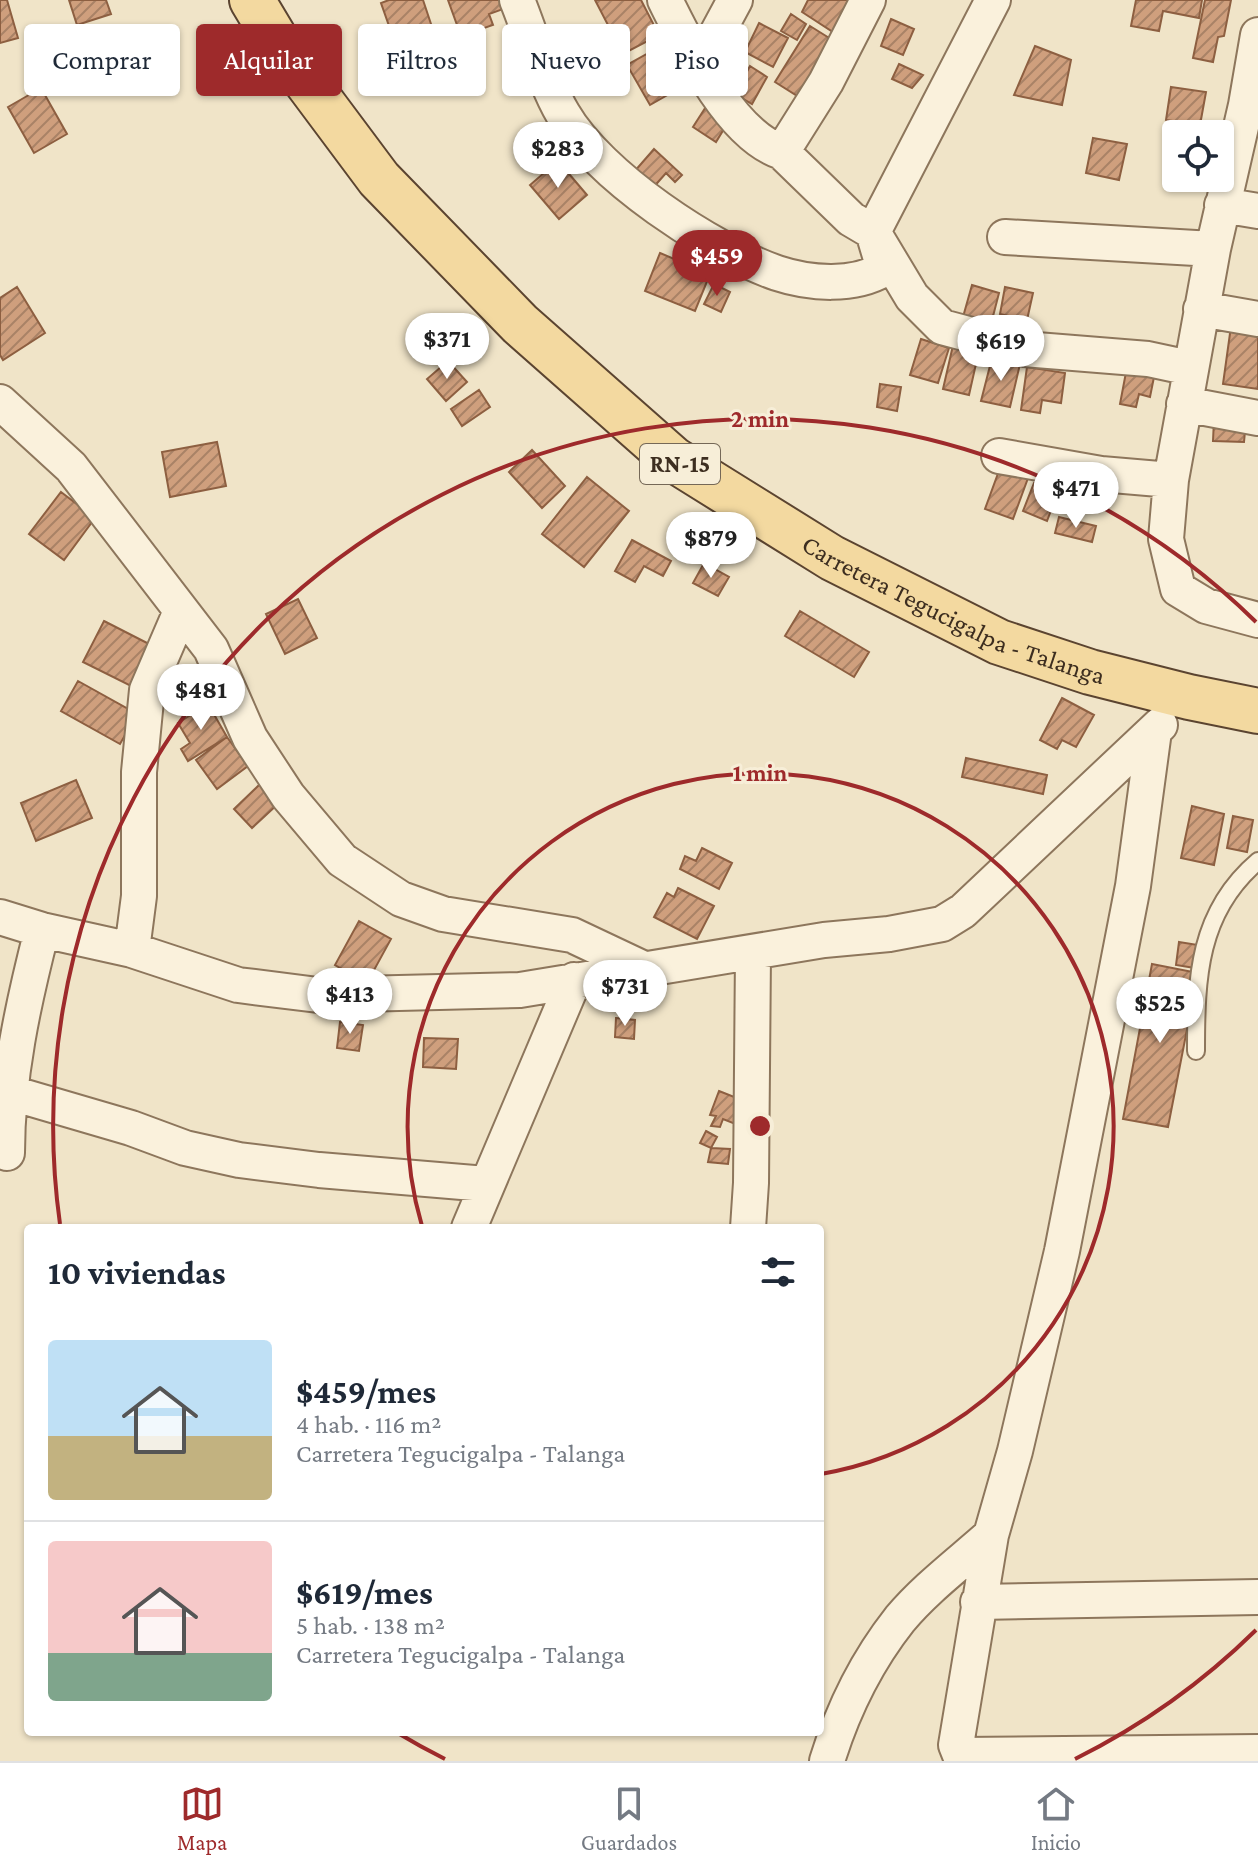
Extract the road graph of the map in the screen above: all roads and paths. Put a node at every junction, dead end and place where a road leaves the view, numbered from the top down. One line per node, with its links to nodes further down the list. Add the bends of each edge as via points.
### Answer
1 (252, 0): 28 (main road, Carretera Tegucigalpa - Talanga / RN-15, via 279,45 379,179 520,324 673,459 832,558 999,642)
2 (517, 0): 15 (street, via 562,113 582,141 619,177 727,252 779,274 815,281 870,278 884,269)
3 (665, 0): 7 (street)
4 (735, 0): 8 (street)
5 (868, 0): 12 (street)
6 (993, 0): 15 (street)
7 (677, 24)
8 (722, 24)
9 (1258, 35): 11 (street)
10 (721, 96): 12 (street, via 743,125)
11 (1252, 106): 13 (street)
12 (782, 152): 15 (street, via 851,219)
13 (1222, 205): 14 (street); 17 (street)
14 (1258, 211)
15 (873, 232): 20 (street, via 912,297 942,327 1024,349 1148,359)
16 (1005, 237): 17 (street)
17 (1213, 249): 18 (street)
18 (1201, 309): 19 (street); 20 (street)
19 (1258, 319)
20 (1190, 368): 22 (street)
21 (0, 402): 26 (street, via 71,467)
22 (1184, 404): 23 (street); 25 (street)
23 (1258, 418)
24 (999, 456): 25 (street)
25 (1171, 480): 27 (street, via 1166,539 1178,589 1206,606)
26 (181, 611): 34 (street, via 147,690); 36 (street, via 211,649 250,738 288,796 352,868 401,899 443,914 572,935)
27 (1258, 620)
28 (1189, 697): 29 (main road, Carretera Tegucigalpa - Talanga / RN-15); 30 (street)
29 (1258, 711)
30 (1154, 731): 35 (street, via 963,911 942,924); 44 (street, via 1133,886 1062,1251)
31 (1258, 861): 38 (lane, via 1224,897 1210,930 1202,956)
32 (0, 917): 33 (street)
33 (42, 930): 34 (street); 39 (street)
34 (132, 950): 37 (street, via 238,985 318,995 520,990)
35 (753, 953): 36 (street); 43 (street)
36 (644, 969): 37 (street)
37 (574, 980): 41 (street)
38 (1196, 1051)
39 (8, 1092): 40 (street); 41 (street, via 239,1160)
40 (7, 1153)
41 (486, 1184): 42 (street)
42 (471, 1224)
43 (748, 1224)
44 (991, 1535): 46 (street); 48 (street, via 901,1618 867,1666 840,1719)
45 (1258, 1597): 46 (street)
46 (978, 1602): 47 (street, via 956,1745 960,1755)
47 (1258, 1752)
48 (827, 1761)

